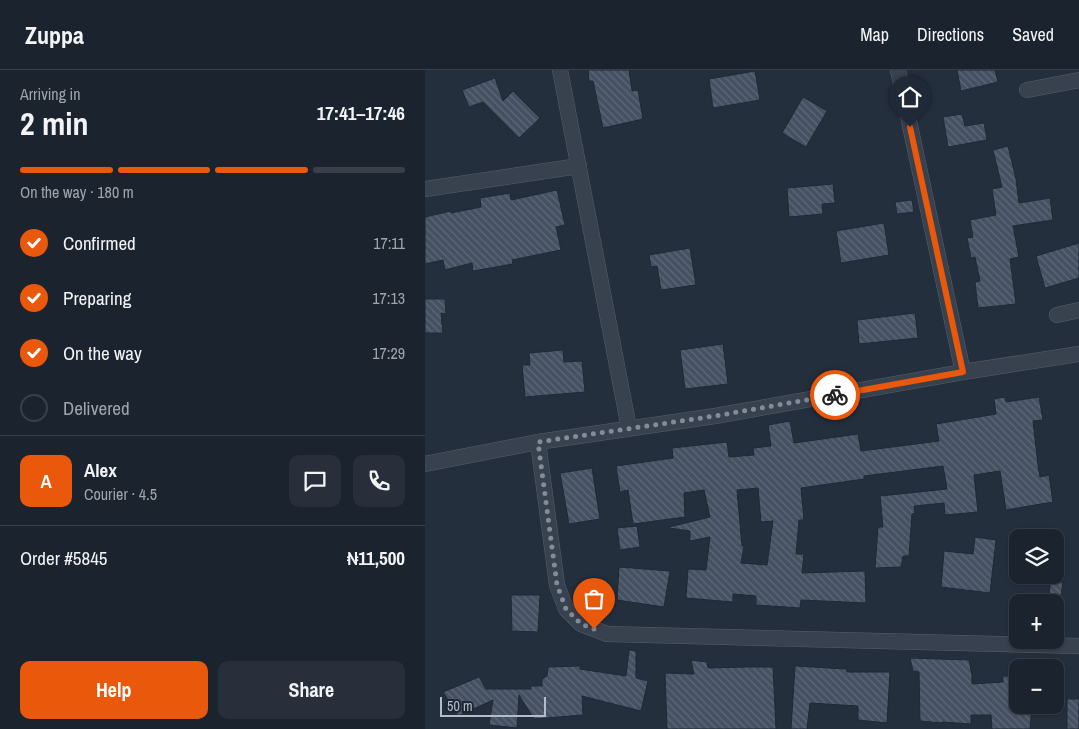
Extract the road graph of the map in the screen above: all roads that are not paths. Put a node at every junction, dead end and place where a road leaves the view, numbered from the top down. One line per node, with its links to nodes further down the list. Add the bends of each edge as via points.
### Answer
1 (561, 70): 5 (street)
2 (898, 70): 10 (street)
3 (1079, 80): 4 (street)
4 (1027, 90)
5 (579, 166): 6 (street); 11 (street)
6 (425, 189)
7 (1079, 310): 8 (street)
8 (1057, 315)
9 (1079, 354): 10 (street)
10 (963, 372): 11 (street)
11 (629, 428): 12 (street)
12 (538, 442): 13 (street); 14 (street, via 557,585 566,609 581,624 607,634)
13 (425, 464)
14 (1079, 646)

